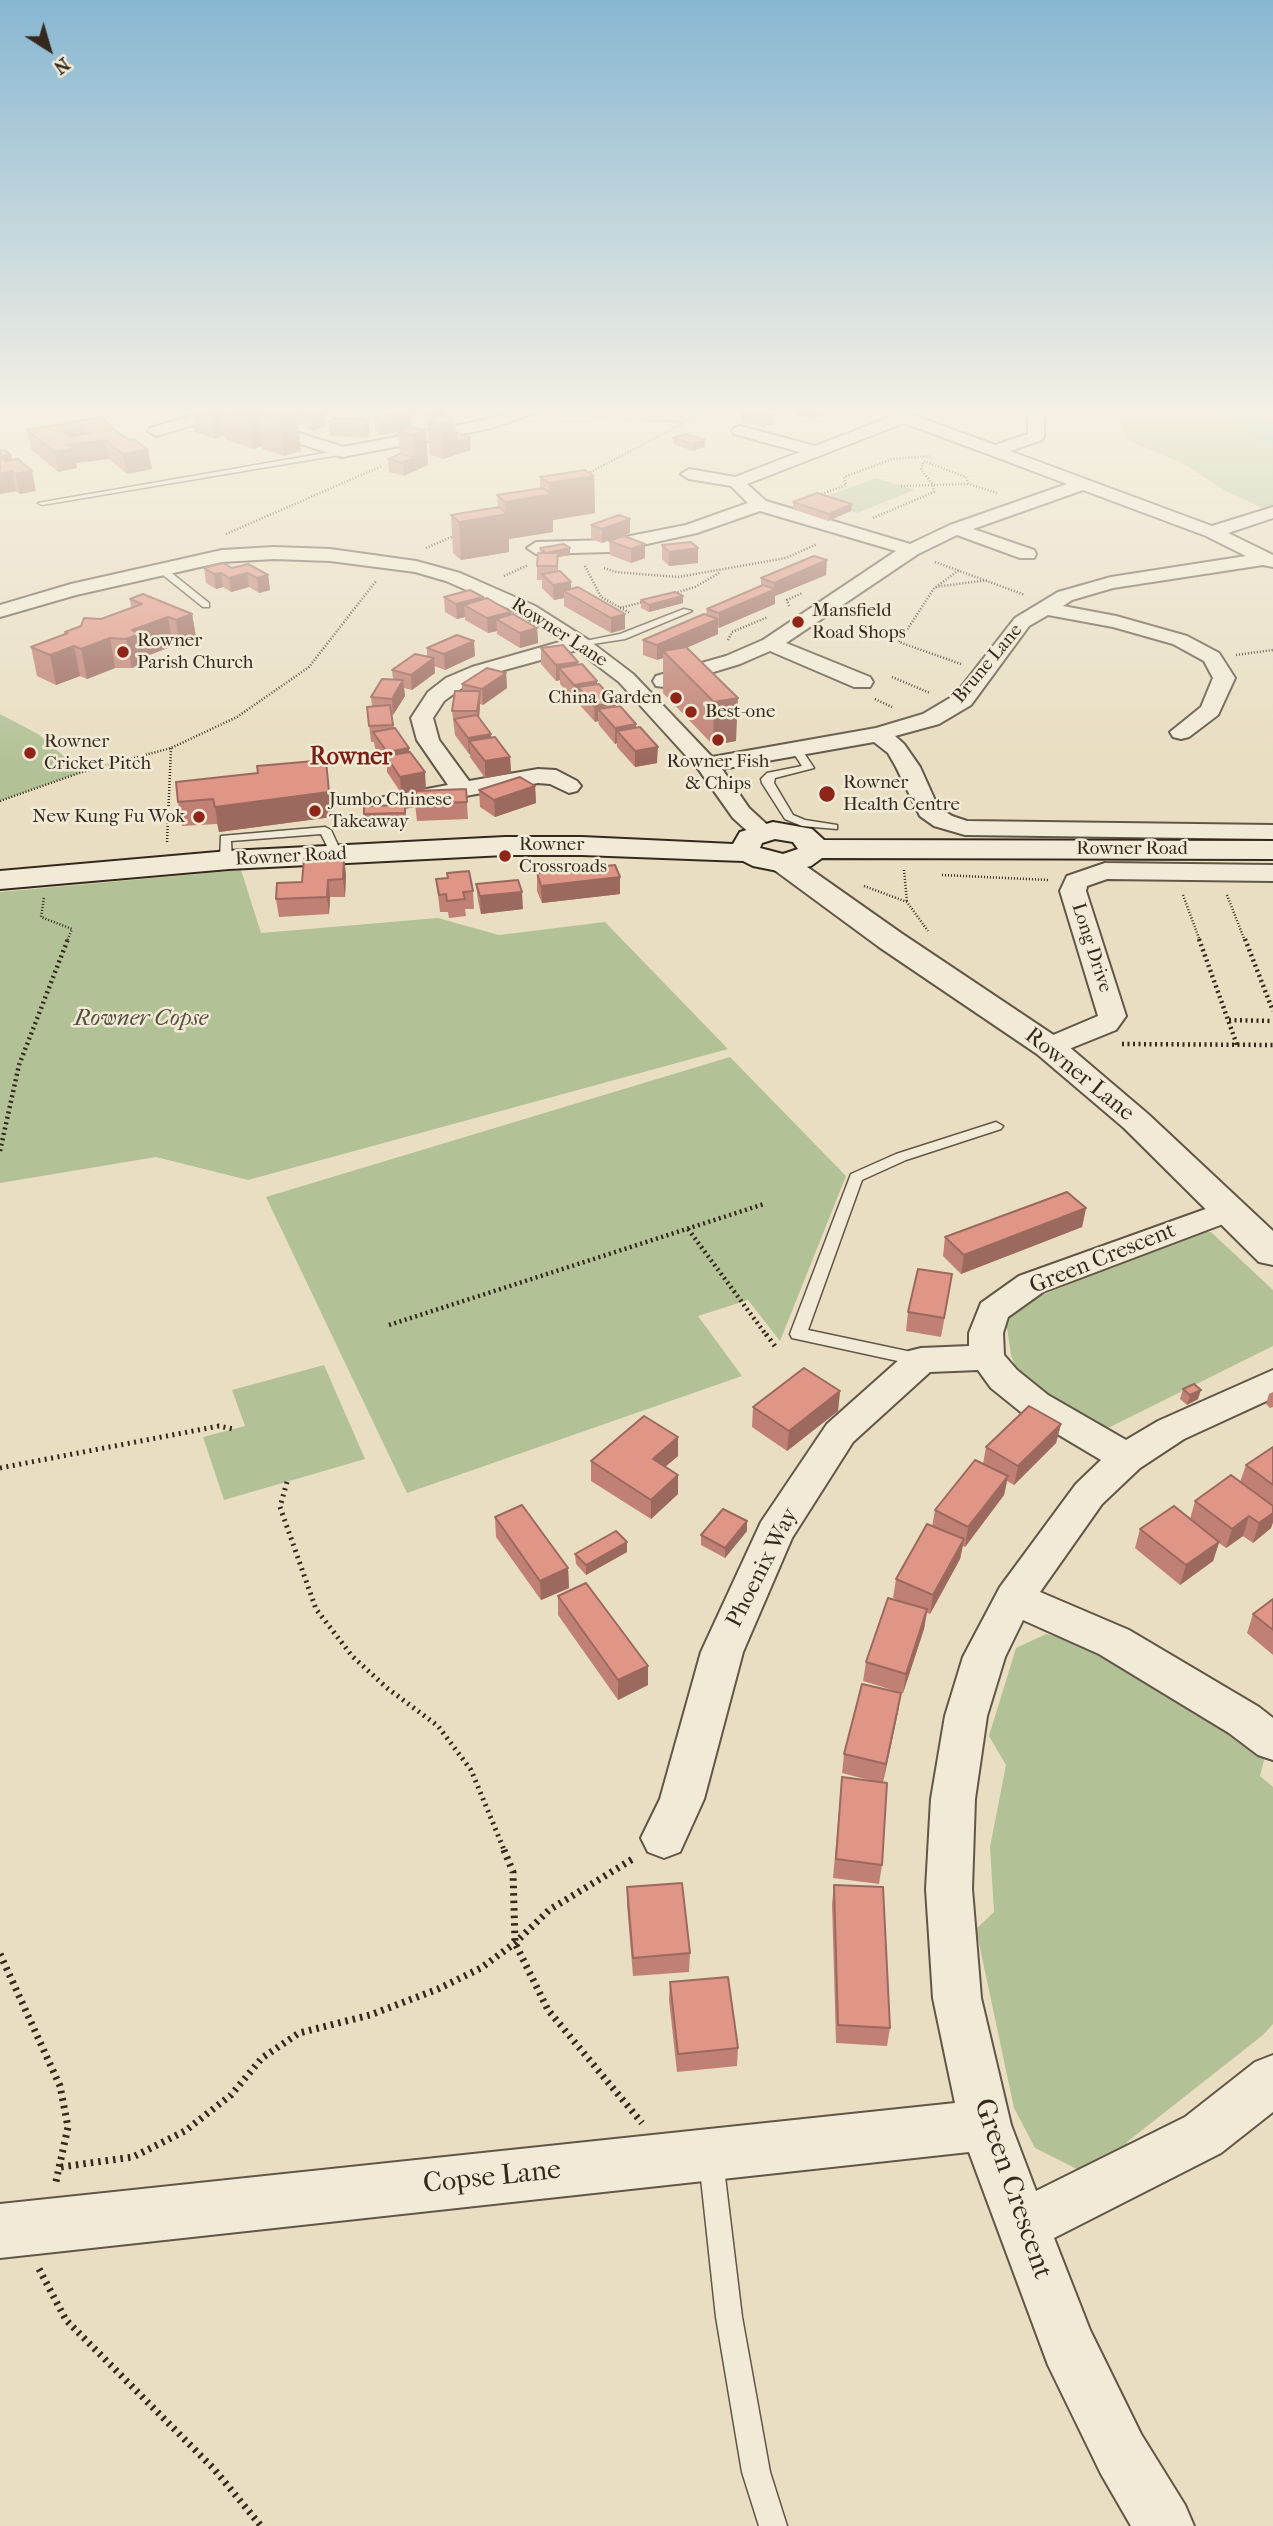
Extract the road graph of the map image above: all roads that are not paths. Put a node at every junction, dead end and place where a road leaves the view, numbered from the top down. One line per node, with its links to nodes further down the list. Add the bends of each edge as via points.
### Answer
1 (703, 525): 10 (street, via 610,546)
2 (827, 525): 8 (street)
3 (967, 525): 6 (street)
4 (1193, 525): 7 (street)
5 (1234, 525): 7 (street)
6 (956, 529): 8 (street); 9 (street)
7 (1212, 532): 11 (street)
8 (910, 552): 18 (street)
9 (1027, 554)
10 (532, 557)
11 (1269, 561): 14 (street, Brune Lane, via 1111,583)
12 (161, 569): 13 (lane); 15 (street, Rowner Lane); 17 (street, Rowner Lane, via 222,556 274,553 330,555 416,567 479,587)
13 (206, 605)
14 (1048, 605): 21 (street, via 1180,640 1212,657 1224,678 1210,710); 22 (street, Brune Lane, via 1022,622 957,704 930,719)
15 (0, 611)
16 (687, 611): 17 (lane, via 622,638)
17 (580, 643): 20 (street, Rowner Lane); 26 (street, via 479,671 436,697 422,718 428,740)
18 (769, 645): 19 (street); 20 (street)
19 (862, 682)
20 (638, 688): 24 (street, Rowner Lane)
21 (1181, 732)
22 (879, 734): 23 (street, Brune Lane); 30 (street, via 896,749 928,811 965,828)
23 (796, 749): 24 (street, Brune Lane); 29 (lane, via 809,768 771,775 768,783 789,817)
24 (707, 765): 28 (street, Rowner Lane)
25 (569, 786): 26 (street, via 556,777 538,776)
26 (463, 790): 27 (street)
27 (387, 803)
28 (741, 813): 31 (main road, via 719,829); 32 (street, Rowner Lane)
29 (833, 827)
30 (1273, 832)
31 (643, 842): 32 (main road, Rowner Road); 33 (main road, Rowner Road)
32 (753, 842): 33 (main road, Rowner Road); 36 (main road, Rowner Road); 37 (main road, Rowner Lane, via 763,860)
33 (582, 846): 39 (main road, Rowner Road, via 226,860)
34 (991, 848): 35 (main road, Rowner Road); 36 (main road, Rowner Road); 36 (main road, Rowner Road, via 910,860 864,856 842,862)
35 (1273, 850)
36 (811, 851): 37 (main road, Rowner Road, via 801,860); 40 (main road, Rowner Lane)
37 (783, 863): 40 (main road, Rowner Lane)
38 (1273, 873): 41 (street, Long Drive, via 1105,871 1076,881 1073,891 1112,1016 1106,1024)
39 (0, 880)
40 (864, 921): 41 (main road, Rowner Lane)
41 (1049, 1047): 43 (main road, Rowner Lane, via 1136,1121)
42 (996, 1126): 46 (lane, via 856,1177 799,1334)
43 (1228, 1211): 44 (main road, Rowner Lane); 45 (street, Green Crescent, via 1031,1284 993,1311 986,1333)
44 (1273, 1253)
45 (987, 1357): 46 (street); 48 (street, via 1003,1379 1035,1404)
46 (921, 1360): 51 (street, Phoenix Way, via 840,1433 775,1533 722,1653 682,1798)
47 (1273, 1382): 48 (street, Green Crescent, via 1171,1430)
48 (1127, 1458): 49 (street, Green Crescent, via 1089,1494)
49 (1014, 1598): 50 (street, via 1114,1642); 53 (street, Green Crescent, via 984,1657 966,1716 953,1799 948,1889 957,1998)
50 (1273, 1742)
51 (664, 1838)
52 (1273, 2080): 55 (street, via 1203,2136)
53 (985, 2125): 54 (street, Copse Lane); 55 (street, Green Crescent)
54 (691, 2157): 56 (street, Copse Lane); 57 (lane, via 729,2317 757,2472)
55 (1022, 2226): 58 (street, Green Crescent, via 1069,2345 1121,2454)
56 (20, 2229)
57 (773, 2526)
58 (1164, 2526)

